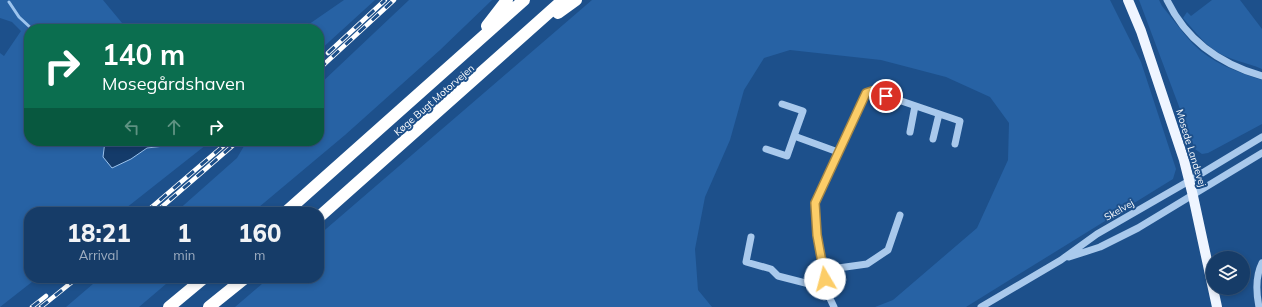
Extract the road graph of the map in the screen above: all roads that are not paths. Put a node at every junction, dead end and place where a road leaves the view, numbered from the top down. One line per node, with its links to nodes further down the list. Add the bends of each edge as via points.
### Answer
1 (507, 0): 8 (highway)
2 (524, 0): 8 (highway, Køge Bugt Motorvejen)
3 (563, 0): 7 (highway, Køge Bugt Motorvejen)
4 (576, 0): 7 (highway)
5 (1128, 0): 21 (main road, Mosede Landevej, via 1150,59)
6 (1167, 0): 9 (street, via 1174,15 1194,39 1217,57 1242,70)
7 (513, 46): 24 (highway, Køge Bugt Motorvejen)
8 (472, 47): 23 (highway, Køge Bugt Motorvejen)
9 (1262, 76)
10 (782, 104): 14 (street, via 803,111)
11 (915, 106): 12 (street); 13 (street); 19 (street, via 872,91 866,93)
12 (938, 114): 16 (street); 17 (street, via 960,121)
13 (910, 132)
14 (794, 136): 18 (street, via 787,156); 19 (street)
15 (1262, 137): 21 (street, Skelvej)
16 (933, 139)
17 (956, 144)
18 (766, 149)
19 (838, 152): 29 (street, via 815,203 817,235)
20 (1262, 154): 22 (street, Skelvej)
21 (1189, 181): 22 (main road, Mosede Landevej); 27 (street, Skelvej, via 1097,234)
22 (1193, 196): 27 (street, Skelvej, via 1100,247); 37 (main road, Mosede Landevej)
23 (292, 207)
24 (324, 213)
25 (900, 215): 29 (street, via 888,250 868,264)
26 (751, 237): 32 (street, via 746,262 771,269 778,276)
27 (1061, 260): 36 (street, Skelvej)
28 (1262, 263): 38 (street, via 1258,272)
29 (824, 270): 32 (street)
30 (198, 283): 33 (highway)
31 (239, 283): 34 (highway)
32 (826, 288): 35 (street)
33 (169, 307)
34 (209, 307)
35 (834, 307)
36 (981, 307)
37 (1217, 307)
38 (1259, 307)

